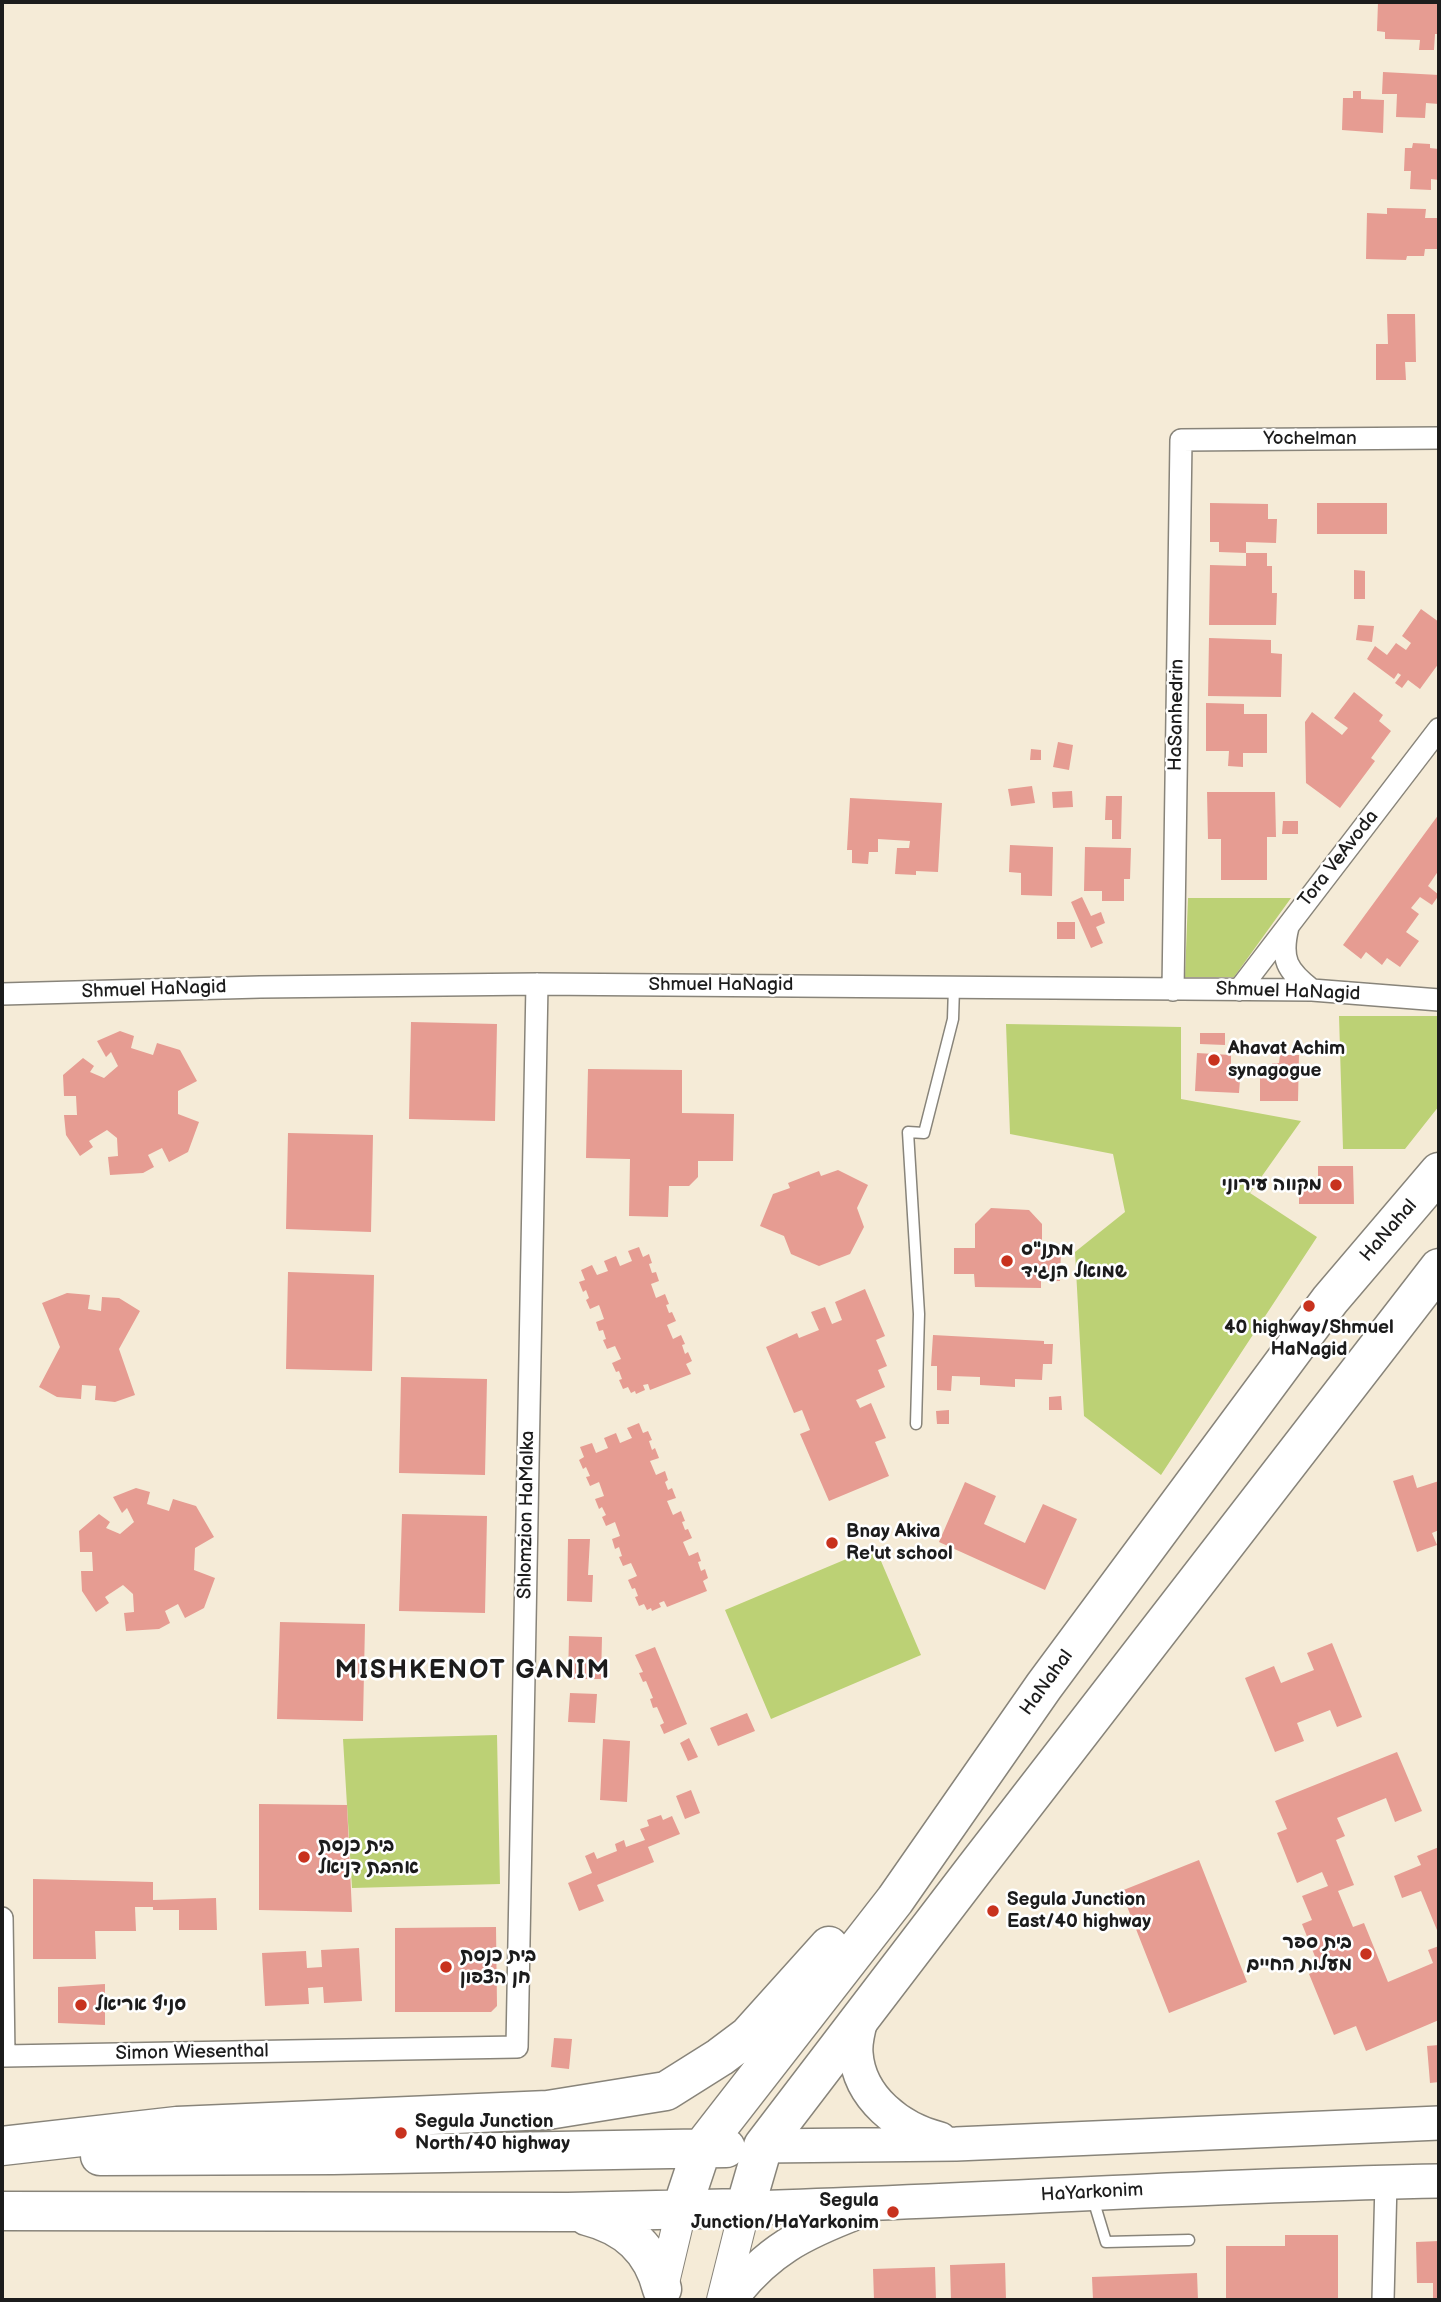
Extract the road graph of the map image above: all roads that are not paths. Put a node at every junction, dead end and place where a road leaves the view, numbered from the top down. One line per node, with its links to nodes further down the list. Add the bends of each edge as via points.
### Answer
1 (1439, 438): 2 (street, Yochelman)
2 (1181, 440): 7 (street, HaSanhedrin)
3 (1439, 729): 4 (street, Tora VeAvoda)
4 (1289, 924): 8 (street, Tora VeAvoda); 9 (street, via 1283,945 1286,962 1294,976)
5 (537, 984): 6 (street, Shmuel HaNagid); 10 (street, Shmuel HaNagid); 18 (street, Shlomzion HaMalka)
6 (954, 987): 7 (street, Shmuel HaNagid); 14 (lane, via 953,1019 924,1132 908,1132 919,1314)
7 (1173, 990): 8 (street, Shmuel HaNagid)
8 (1239, 990): 9 (street, Shmuel HaNagid)
9 (1312, 990): 11 (street, Shmuel HaNagid)
10 (2, 995)
11 (1439, 1000)
12 (1439, 1172): 15 (highway, HaNahal, via 1330,1300)
13 (1439, 1268): 17 (highway)
14 (916, 1424)
15 (1044, 1686): 21 (highway, via 816,1962 748,2036 666,2091 548,2110 177,2126); 23 (highway, HaNahal, via 895,1899)
16 (2, 1918): 18 (street, Simon Wiesenthal, via 4,2056)
17 (860, 2020): 20 (main road, via 856,2054 872,2097 910,2128); 22 (highway)
18 (517, 2047)
19 (1439, 2123): 20 (main road)
20 (956, 2144): 22 (main road)
21 (2, 2146)
22 (763, 2146): 23 (highway); 29 (highway)
23 (702, 2148): 24 (highway, via 55,2157); 32 (highway, HaNahal)
24 (2, 2152)
25 (1439, 2181): 26 (main road, HaYarkonim)
26 (1385, 2182): 27 (main road, HaYarkonim); 37 (street)
27 (1091, 2193): 28 (main road, HaYarkonim); 33 (lane, via 1106,2242)
28 (877, 2204): 29 (main road, HaYarkonim); 36 (main road, via 776,2250)
29 (745, 2208): 32 (highway); 35 (street)
30 (2, 2211): 31 (highway)
31 (568, 2211): 32 (highway); 34 (highway, via 628,2233 652,2261)
32 (681, 2211): 34 (street)
33 (1189, 2240)
34 (661, 2295)
35 (722, 2300)
36 (730, 2300)
37 (1383, 2300)

